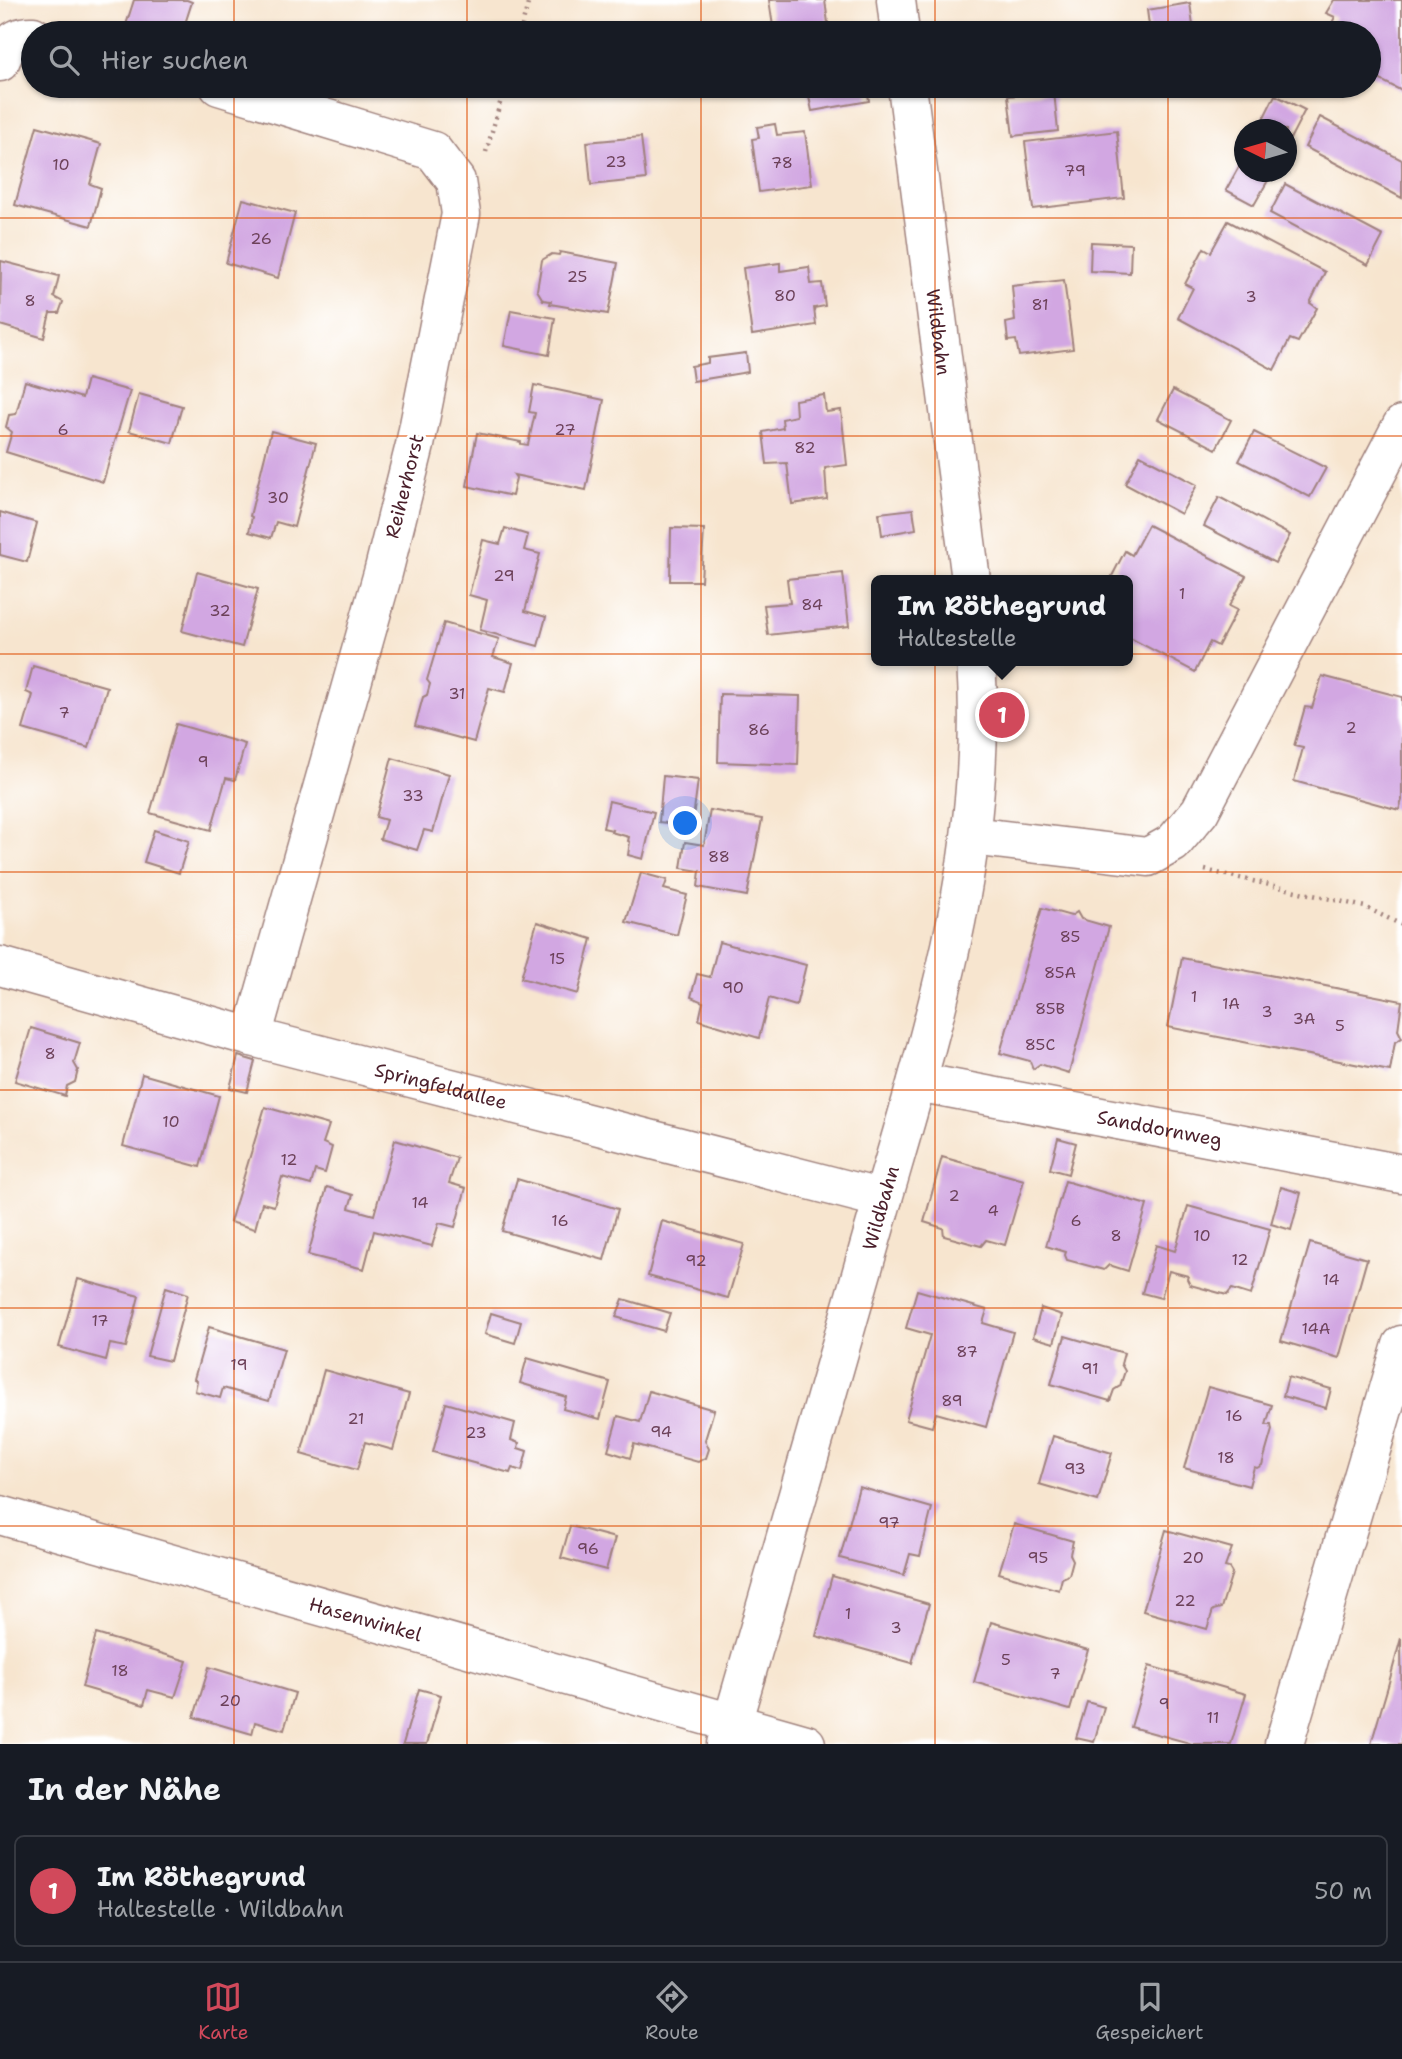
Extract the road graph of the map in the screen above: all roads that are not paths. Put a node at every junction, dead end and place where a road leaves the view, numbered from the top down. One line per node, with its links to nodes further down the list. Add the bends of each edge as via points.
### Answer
1 (896, 0): 2 (street)
2 (899, 21)
3 (21, 37): 4 (street, via 5,48)
4 (0, 62)
5 (258, 98): 12 (street, Reiherhorst, via 432,151 456,181 461,214 427,390 383,573)
6 (909, 98): 8 (street, Wildbahn)
7 (1402, 425): 10 (street, via 1200,811 1173,843 1148,857)
8 (970, 575)
9 (976, 666): 10 (street, Wildbahn, via 978,738)
10 (971, 836): 13 (street, Wildbahn, via 954,939)
11 (0, 966): 12 (street, Springfeldallee)
12 (252, 1037): 15 (street, Springfeldallee)
13 (917, 1082): 14 (street, Sanddornweg); 15 (street, Wildbahn)
14 (1402, 1174)
15 (883, 1199): 18 (street, Wildbahn)
16 (1402, 1345): 20 (street)
17 (0, 1514): 18 (street, Hasenwinkel)
18 (729, 1734): 19 (street, Hasenwinkel)
19 (806, 1744)
20 (1284, 1744)

